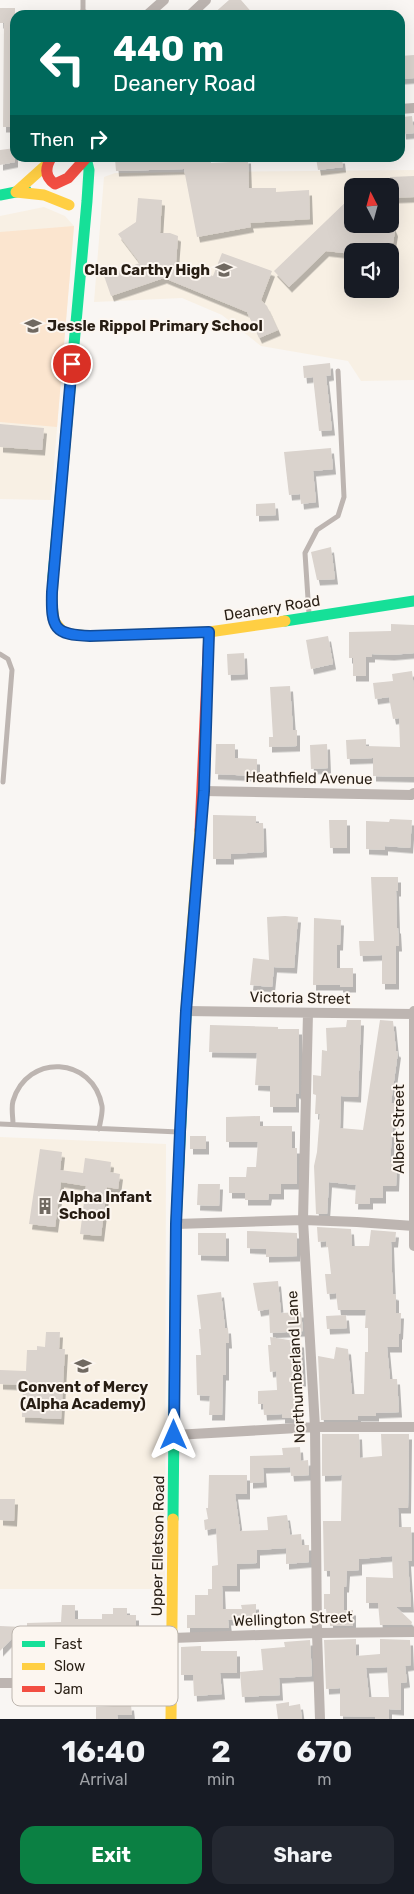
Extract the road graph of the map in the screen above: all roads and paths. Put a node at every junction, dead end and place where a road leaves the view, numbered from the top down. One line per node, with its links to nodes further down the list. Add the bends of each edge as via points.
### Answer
1 (164, 0): 3 (street)
2 (206, 0): 4 (street)
3 (153, 10)
4 (195, 10)
5 (47, 162): 10 (street)
6 (48, 162): 9 (street, via 47,176)
7 (82, 162): 9 (street, via 68,178)
8 (87, 162): 13 (street, Deanery Road)
9 (54, 184): 10 (street); 12 (street)
10 (16, 192): 11 (street); 12 (street, via 43,194)
11 (0, 195)
12 (69, 205): 13 (street, Deanery Road)
13 (84, 230): 17 (street, Deanery Road, via 52,592 53,620 57,628 72,636)
14 (338, 371): 16 (lane, via 344,497 338,516 317,530 305,553)
15 (414, 601): 16 (street, Deanery Road)
16 (309, 617): 17 (street, Deanery Road)
17 (209, 632): 20 (street, Upper Elletson Road)
18 (0, 654): 19 (lane, via 8,659 12,670)
19 (3, 782)
20 (204, 791): 21 (street, Heathfield Avenue); 22 (street, Upper Elletson Road)
21 (414, 793)
22 (186, 1011): 23 (street, Victoria Street); 28 (street, Upper Elletson Road)
23 (308, 1013): 24 (street, Victoria Street); 29 (street, Northumberland Lane)
24 (414, 1013): 31 (street, Albert Street)
25 (0, 1124): 26 (lane)
26 (13, 1124): 27 (lane); 27 (lane, via 12,1103 21,1083 38,1070 59,1066 80,1072 96,1087 102,1107)
27 (99, 1129): 28 (lane)
28 (180, 1132): 30 (street, Upper Elletson Road)
29 (303, 1220): 30 (street); 31 (street); 33 (street, Northumberland Lane)
30 (176, 1224): 35 (street, Upper Elletson Road)
31 (414, 1226): 32 (street, Albert Street)
32 (414, 1246)
33 (315, 1427): 34 (street); 35 (street); 38 (street, Northumberland Lane)
34 (414, 1427)
35 (174, 1435): 36 (street, Upper Elletson Road)
36 (172, 1626)
37 (414, 1632): 38 (street, Wellington Street)
38 (317, 1633): 39 (street, Wellington Street); 42 (street, Northumberland Lane)
39 (178, 1638)
40 (171, 1706): 41 (street, Upper Elletson Road)
41 (171, 1719)
42 (320, 1719)

